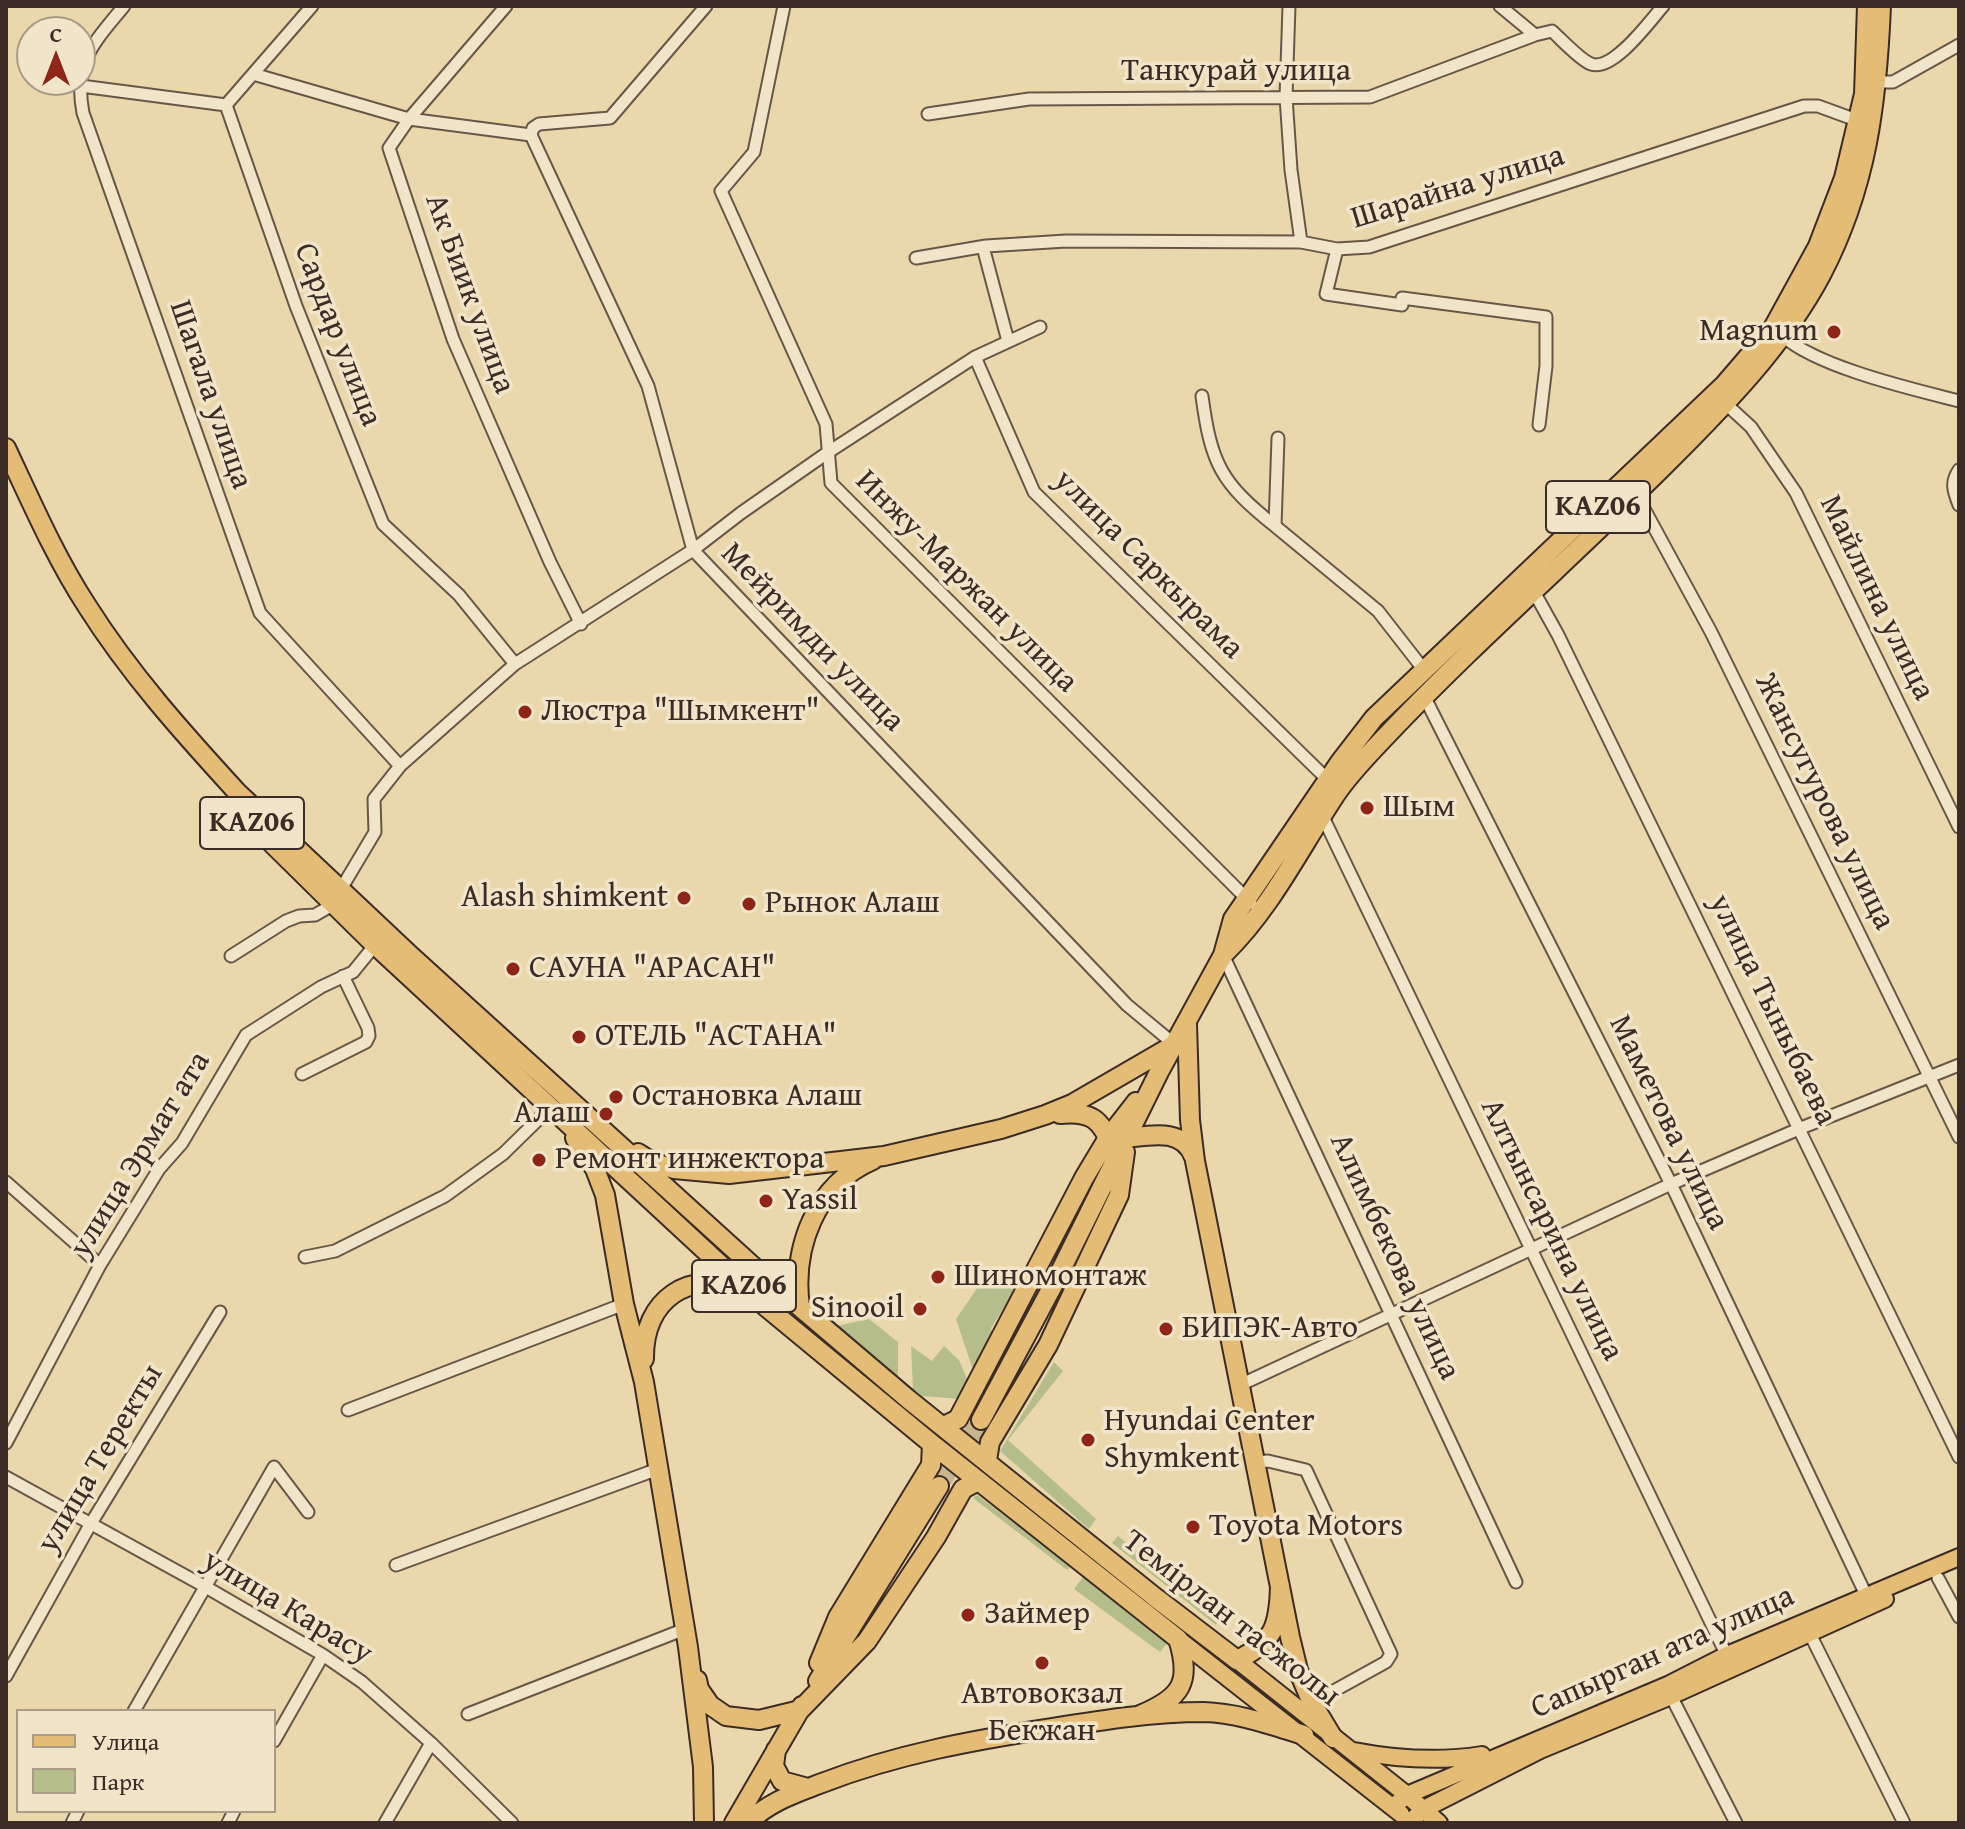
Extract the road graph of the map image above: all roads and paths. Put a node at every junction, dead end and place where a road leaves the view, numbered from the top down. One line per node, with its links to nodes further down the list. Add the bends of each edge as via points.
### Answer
1 (124, 6): 12 (street, Шагала улица)
2 (312, 6): 14 (street)
3 (506, 6): 21 (street, Ак Биик улица)
4 (706, 6): 23 (street, via 610,118 539,124)
5 (784, 6): 38 (street, Инжу-Маржан улица, via 754,152 721,191 826,424)
6 (1289, 6): 18 (street)
7 (1500, 6): 11 (street)
8 (1663, 6): 11 (street, Танкурай улица, via 1619,55 1600,65 1590,64 1552,31)
9 (1867, 6): 22 (highway, KАZ06)
10 (1881, 6): 15 (highway, KАZ06)
11 (1535, 35): 18 (street, Танкурай улица, via 1370,97)
12 (96, 40)
13 (1959, 45): 15 (street, via 1893,82)
14 (253, 74): 19 (street); 21 (street)
15 (1878, 82): 29 (highway, KАZ06, via 1856,192 1822,274)
16 (96, 88): 19 (street)
17 (82, 96): 49 (street, Шагала улица, via 83,113 260,613)
18 (1286, 97): 20 (street, Танкурай улица, via 1029,99); 24 (street)
19 (226, 105): 47 (street, Сардар улица, via 296,306 383,524 459,595)
20 (928, 114)
21 (409, 119): 23 (street); 46 (street, Ак Биик улица, via 389,148 453,339)
22 (1859, 121): 26 (street, Шарайна улица, via 1804,106 1369,247); 48 (highway, KАZ06, via 1818,246 1773,328 1724,385)
23 (531, 135): 44 (street, Мейримди улица, via 648,386)
24 (1301, 242): 25 (street, Шарайна улица, via 1066,241); 26 (street, Шарайна улица)
25 (983, 247): 27 (street, Шарайна улица); 30 (street)
26 (1337, 249): 35 (street, via 1326,294 1546,317)
27 (916, 258)
28 (1040, 327): 30 (street)
29 (1783, 336): 33 (street, via 1796,348 1885,381); 34 (highway, KАZ06)
30 (1008, 341): 31 (street)
31 (975, 357): 38 (street); 50 (street, улица Саркырама, via 1034,492)
32 (1202, 396): 43 (street, Маметова улица, via 1221,473)
33 (1959, 401)
34 (1726, 404): 41 (highway, KАZ06); 52 (street, Майлина улица, via 1751,427 1796,493)
35 (1539, 425)
36 (1278, 438): 43 (street)
37 (6, 448): 53 (highway, KАZ06, via 70,577 119,654 180,731)
38 (827, 453): 44 (street); 54 (street, Инжу-Маржан улица, via 831,483)
39 (1959, 470): 42 (street, via 1953,478)
40 (6, 476): 53 (highway, KАZ06, via 75,610 110,661 208,778)
41 (1636, 494): 45 (highway, KАZ06); 63 (street, Жансугурова улица, via 1711,632)
42 (1959, 505)
43 (1275, 526): 48 (street, Маметова улица, via 1378,611)
44 (693, 550): 46 (street); 60 (street, Мейримди улица, via 1127,1005)
45 (1533, 590): 48 (highway, KАZ06); 67 (street, улица Тыныбаева)
46 (581, 624): 47 (street)
47 (515, 664): 49 (street)
48 (1420, 683): 50 (highway, KАZ06, via 1374,718); 51 (highway, KАZ06); 73 (street, Маметова улица)
49 (400, 766): 53 (street, via 374,799 375,832)
50 (1328, 780): 54 (highway, KАZ06)
51 (1322, 815): 54 (highway, KАZ06); 74 (street, Алтынсарина улица)
52 (1959, 827)
53 (337, 896): 55 (highway, KАZ06); 57 (street, via 315,915 286,921); 66 (highway, KАZ06)
54 (1254, 905): 56 (highway, KАZ06, via 1250,929)
55 (375, 945): 58 (street, улица Эрмат ата, via 353,972); 64 (highway, KАZ06)
56 (1223, 955): 59 (highway, KАZ06); 81 (street, Алимбекова улица)
57 (231, 956)
58 (343, 976): 62 (street, via 369,1036); 76 (street, улица Эрмат ата, via 246,1035)
59 (1187, 1024): 60 (highway, KАZ06); 71 (highway)
60 (1174, 1044): 65 (highway, KАZ06); 69 (highway, KАZ06)
61 (1959, 1065): 63 (street)
62 (302, 1074)
63 (1929, 1076): 67 (street); 68 (street, Жансугурова улица)
64 (557, 1113): 75 (street, via 445,1196 335,1251); 77 (highway, KАZ06); 78 (highway, via 595,1169 605,1195)
65 (1045, 1115): 69 (highway, via 1087,1115); 70 (highway, KАZ06)
66 (588, 1116): 70 (highway, KАZ06, via 652,1162 703,1173); 79 (highway, KАZ06)
67 (1801, 1128): 73 (street); 90 (street, улица Тыныбаева)
68 (1959, 1137)
69 (1118, 1138): 71 (highway, via 1172,1135 1191,1149); 85 (highway, KАZ06, via 1116,1157); 86 (highway, via 1084,1178); 89 (highway, via 1119,1195 1048,1345)
70 (884, 1156): 79 (highway, via 840,1179 816,1213 798,1267)
71 (1195, 1161): 83 (highway)
72 (6, 1182): 76 (street)
73 (1671, 1184): 74 (street); 106 (street, Маметова улица)
74 (1532, 1250): 81 (street); 113 (street, Алтынсарина улица)
75 (305, 1257)
76 (100, 1265): 87 (street, улица Эрмат ата)
77 (750, 1291): 82 (highway, via 724,1282 700,1282 665,1300 652,1316 643,1342); 88 (highway, KАZ06)
78 (624, 1304): 82 (highway); 84 (street)
79 (800, 1307): 86 (highway, KАZ06, via 908,1399)
80 (220, 1312): 98 (street, улица Теректы)
81 (1392, 1313): 83 (street); 103 (street, Алимбекова улица)
82 (644, 1382): 93 (highway)
83 (1240, 1385): 91 (highway)
84 (348, 1410)
85 (981, 1420)
86 (951, 1422): 89 (highway, KАZ06)
87 (6, 1443)
88 (932, 1444): 92 (highway); 95 (highway, KАZ06)
89 (988, 1451): 112 (highway, Темірлан тасжолы / KАZ06, via 1156,1598)
90 (1959, 1457)
91 (1255, 1462): 105 (highway); 116 (street, via 1306,1470 1391,1654 1386,1662)
92 (931, 1465): 95 (highway); 118 (highway, via 838,1617)
93 (658, 1469): 100 (street); 109 (highway)
94 (6, 1477): 98 (street, улица Карасу)
95 (971, 1485): 110 (highway, Темірлан тасжолы / KАZ06); 118 (highway, via 867,1641)
96 (939, 1486): 118 (highway)
97 (308, 1512): 104 (street, via 274,1467)
98 (90, 1525): 104 (street, улица Карасу); 114 (street, улица Теректы)
99 (1959, 1557): 106 (main road, Сапырган ата улица)
100 (396, 1565)
101 (1959, 1569): 102 (main road, Сапырган ата улица)
102 (1938, 1578): 107 (street); 108 (main road, Сапырган ата улица)
103 (1516, 1582)
104 (204, 1586): 111 (street, улица Карасу); 117 (street)
105 (1280, 1586): 112 (highway, via 1274,1629 1263,1645); 116 (highway, via 1298,1670)
106 (1866, 1595): 113 (main road, Сапырган ата улица)
107 (1959, 1617)
108 (1809, 1632): 113 (main road, Сапырган ата улица); 140 (street)
109 (686, 1638): 118 (highway, via 699,1689 726,1716 759,1720); 119 (street); 134 (highway, via 703,1767)
110 (1178, 1639): 120 (highway, via 1185,1662 1176,1693 1168,1703); 121 (main road, Темірлан тасжолы)
111 (323, 1655): 122 (street); 124 (street, улица Карасу)
112 (1237, 1660): 123 (main road, Темірлан тасжолы)
113 (1730, 1661): 115 (main road, Сапырган ата улица); 127 (main road, Сапырган ата улица)
114 (6, 1676)
115 (1671, 1696): 131 (main road, Сапырган ата улица, via 1540,1750); 139 (street)
116 (1312, 1703): 123 (highway)
117 (135, 1709)
118 (800, 1710): 125 (highway)
119 (468, 1714)
120 (1140, 1715): 121 (highway, via 1236,1715); 128 (highway, via 945,1746)
121 (1304, 1735): 130 (main road, Темірлан тасжолы)
122 (276, 1737)
123 (1333, 1738): 126 (main road, Темірлан тасжолы)
124 (431, 1743): 132 (street); 133 (street, улица Карасу)
125 (776, 1750): 128 (highway, via 774,1766 782,1781); 135 (highway)
126 (1348, 1750): 127 (main road, via 1426,1759); 129 (main road, Темірлан тасжолы)
127 (1507, 1751): 129 (main road, Сапырган ата улица)
128 (808, 1788): 136 (highway, via 775,1802)
129 (1407, 1795): 130 (main road, Сапырган ата улица); 131 (main road, Темірлан тасжолы)
130 (1394, 1806): 137 (main road, Темірлан тасжолы)
131 (1424, 1809): 137 (main road, Сапырган ата улица); 138 (main road, Темірлан тасжолы)
132 (385, 1823)
133 (512, 1823)
134 (704, 1823)
135 (734, 1823)
136 (748, 1823)
137 (1411, 1823)
138 (1439, 1823)
139 (1736, 1823)
140 (1904, 1823)

